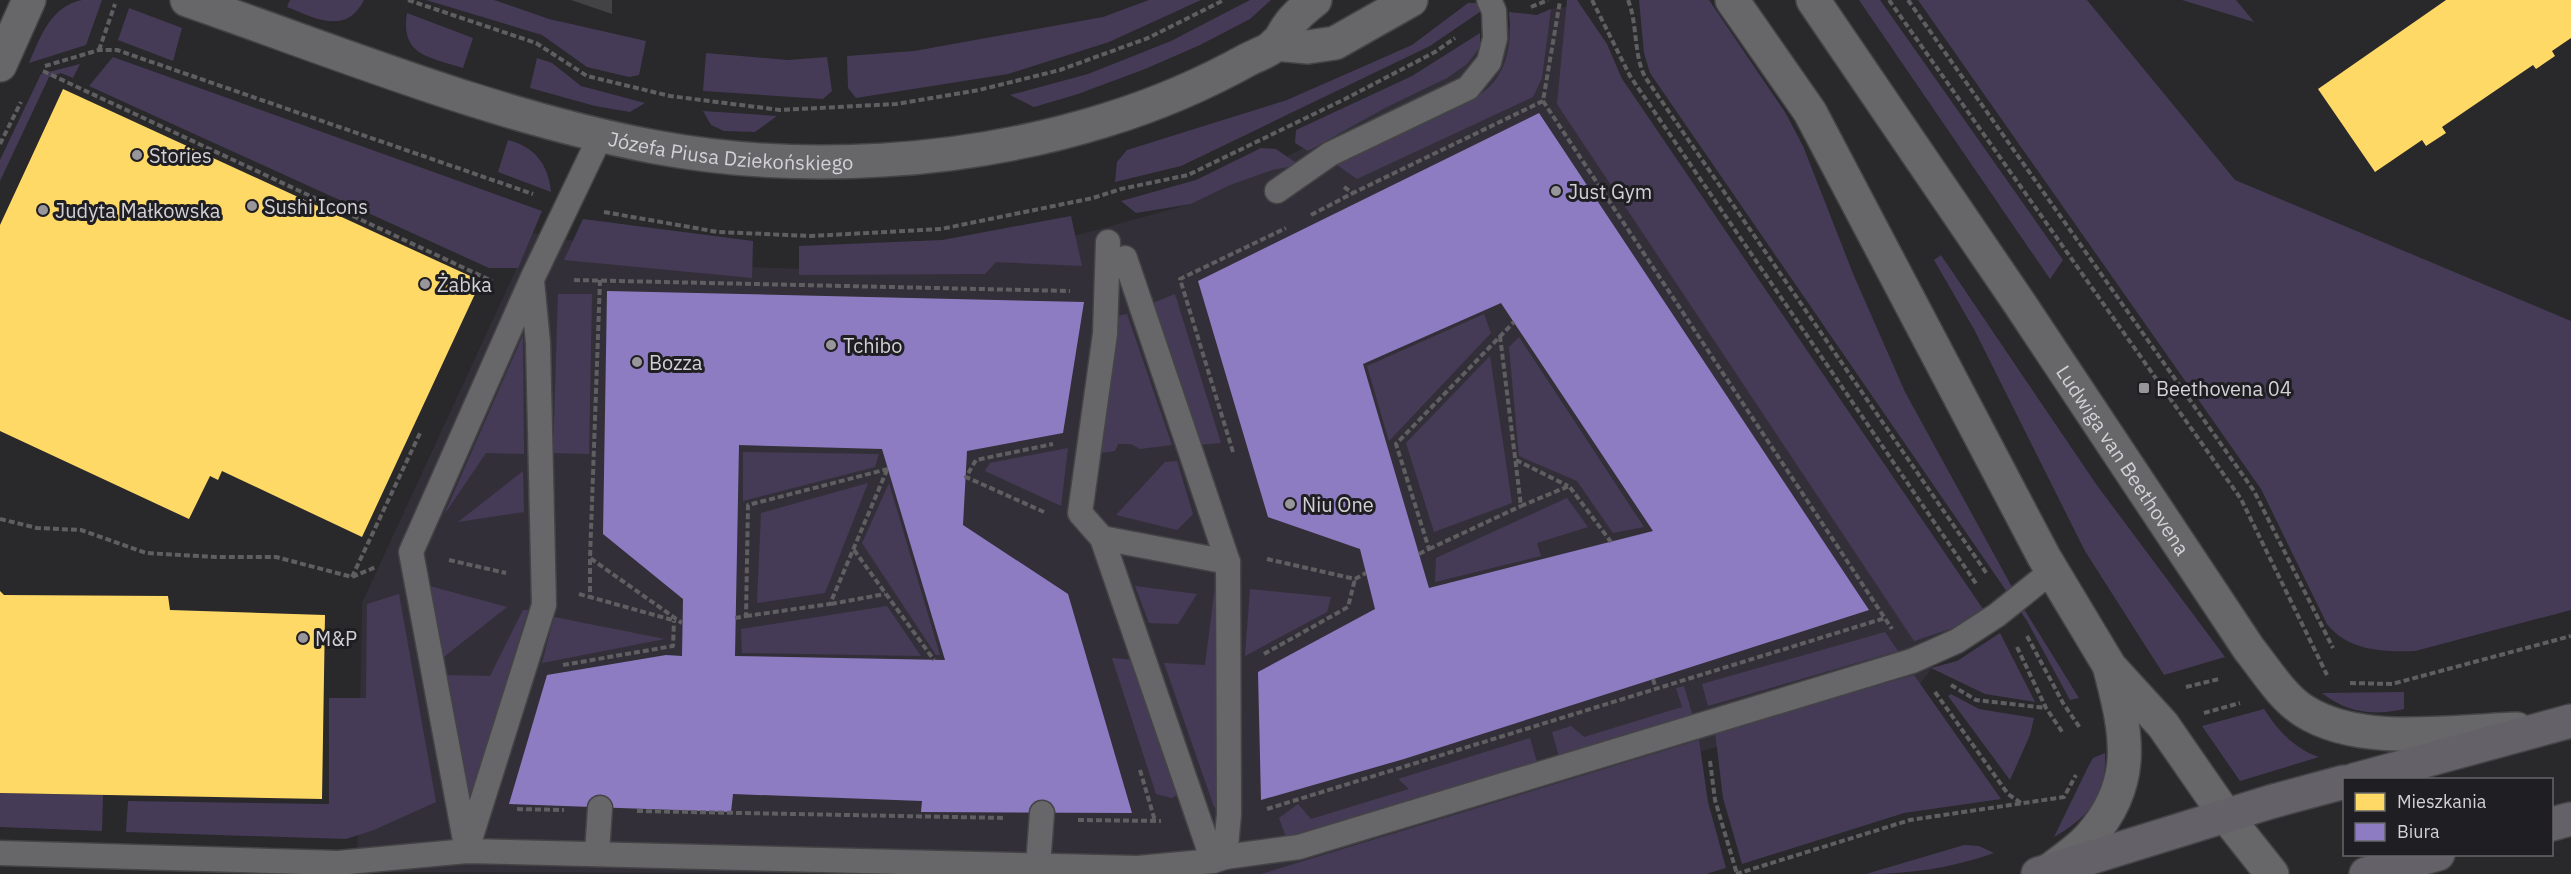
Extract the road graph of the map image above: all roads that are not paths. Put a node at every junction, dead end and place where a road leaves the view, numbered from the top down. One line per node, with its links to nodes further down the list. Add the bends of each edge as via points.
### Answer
1 (29, 0): 9 (street)
2 (187, 0): 10 (street, Józefa Piusa Dziekońskiego, via 444,89)
3 (1315, 0): 8 (street, Józefa Piusa Dziekońskiego, via 1291,21)
4 (1412, 0): 8 (street, via 1335,43 1308,47)
5 (1732, 0): 17 (street, via 1810,112)
6 (1813, 0): 19 (street, Ludwiga van Beethovena, via 2249,649 2283,692 2302,710 2330,724 2377,734)
7 (1492, 6): 11 (lane, via 1495,38 1489,62 1468,88 1330,154)
8 (1275, 44): 10 (street, Józefa Piusa Dziekońskiego, via 1235,67 1123,115 1079,129 964,151 792,162 717,157)
9 (0, 65)
10 (601, 135): 14 (lane)
11 (1276, 191)
12 (1107, 242): 15 (lane, via 1105,334 1080,513)
13 (1125, 258): 16 (lane)
14 (532, 279): 27 (lane, via 538,343 544,605); 27 (lane, via 411,552)
15 (1102, 538): 16 (lane); 31 (lane, via 1199,817)
16 (1228, 562): 31 (lane, via 1229,814)
17 (2052, 572): 18 (street); 31 (lane, via 1957,641 1912,661 1299,847)
18 (2110, 667): 24 (street, via 2163,725); 33 (street, via 2125,736 2125,771 2113,806 2088,839)
19 (2559, 725): 20 (main road)
20 (2361, 778)
21 (2343, 782): 24 (main road)
22 (600, 809): 29 (lane)
23 (1042, 816): 32 (lane)
24 (2226, 816): 33 (main road); 34 (street)
25 (2571, 819): 26 (main road)
26 (2553, 824)
27 (466, 851): 28 (lane, via 338,863); 29 (lane)
28 (0, 853)
29 (597, 854): 32 (lane)
30 (2434, 856): 35 (main road)
31 (1219, 859): 32 (lane, via 1138,868)
32 (1038, 865)
33 (2044, 872)
34 (2272, 874)
35 (2366, 874)

